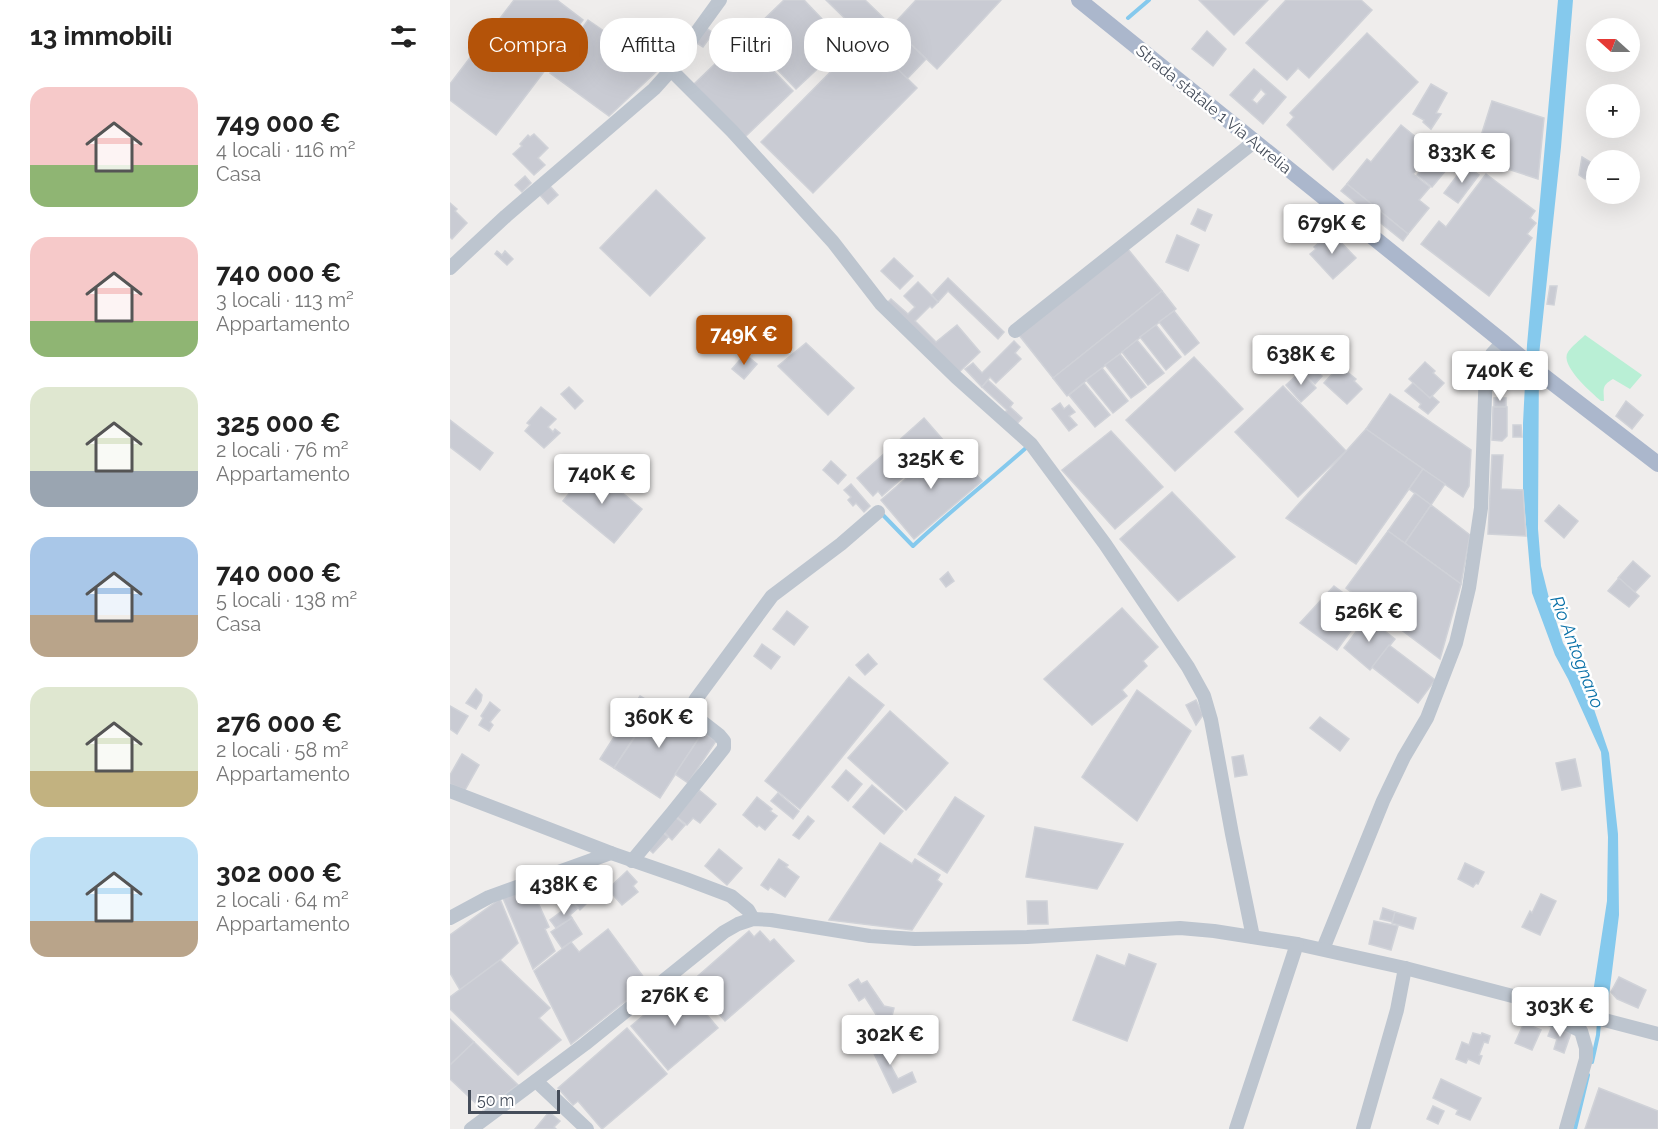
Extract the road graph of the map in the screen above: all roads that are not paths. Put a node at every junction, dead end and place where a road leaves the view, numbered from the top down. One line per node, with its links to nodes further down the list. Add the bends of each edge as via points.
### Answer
1 (720, 0): 3 (street)
2 (1079, 0): 6 (main road, Strada statale 1 Via Aurelia)
3 (697, 32)
4 (669, 72): 7 (street)
5 (673, 72): 17 (street, via 833,242 881,304 1031,444 1112,553 1204,696)
6 (1254, 142): 8 (street); 9 (main road, Strada statale 1 Via Aurelia)
7 (452, 263)
8 (1015, 331)
9 (1506, 344): 10 (main road, Strada statale 1 Via Aurelia); 19 (street, via 1492,354 1486,368 1481,508 1456,643 1427,718 1383,801)
10 (1658, 464)
11 (878, 512): 14 (street, via 772,596 696,699 692,714 719,735 724,741 723,748)
12 (450, 791): 13 (street)
13 (611, 853): 14 (street); 15 (street, via 489,897)
14 (632, 861): 16 (street, via 731,896)
15 (450, 918)
16 (753, 919): 17 (street, via 897,938 1027,938 1180,928); 23 (street, via 724,932)
17 (1253, 937): 18 (street)
18 (1297, 944): 19 (street); 26 (street)
19 (1323, 949): 20 (street)
20 (1405, 968): 21 (street); 27 (street)
21 (1526, 999): 22 (street); 28 (street, via 1531,1010 1581,1031 1586,1059)
22 (1658, 1034)
23 (536, 1081): 24 (street); 25 (street)
24 (471, 1129)
25 (587, 1129)
26 (1236, 1129)
27 (1363, 1129)
28 (1566, 1129)

